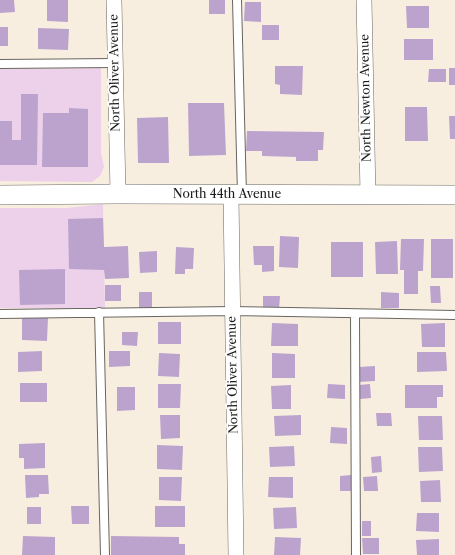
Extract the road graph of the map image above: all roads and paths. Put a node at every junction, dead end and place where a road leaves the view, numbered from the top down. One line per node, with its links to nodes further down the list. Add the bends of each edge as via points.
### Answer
1 (114, 0): 4 (street, North Oliver Avenue)
2 (237, 0): 8 (lane)
3 (364, 0): 9 (street, North Newton Avenue)
4 (115, 63): 5 (lane); 6 (street, North Oliver Avenue)
5 (0, 64)
6 (118, 194): 7 (street, North 44th Avenue); 8 (street, North 44th Avenue)
7 (0, 195)
8 (236, 196): 9 (street, North 44th Avenue); 11 (street, North Oliver Avenue)
9 (368, 196): 10 (street, North 44th Avenue)
10 (455, 196)
11 (233, 311): 12 (lane); 14 (lane); 17 (street, North Oliver Avenue)
12 (100, 312): 13 (lane); 16 (lane)
13 (0, 314)
14 (354, 314): 15 (lane); 18 (lane)
15 (455, 315)
16 (105, 555)
17 (236, 555)
18 (356, 555)

